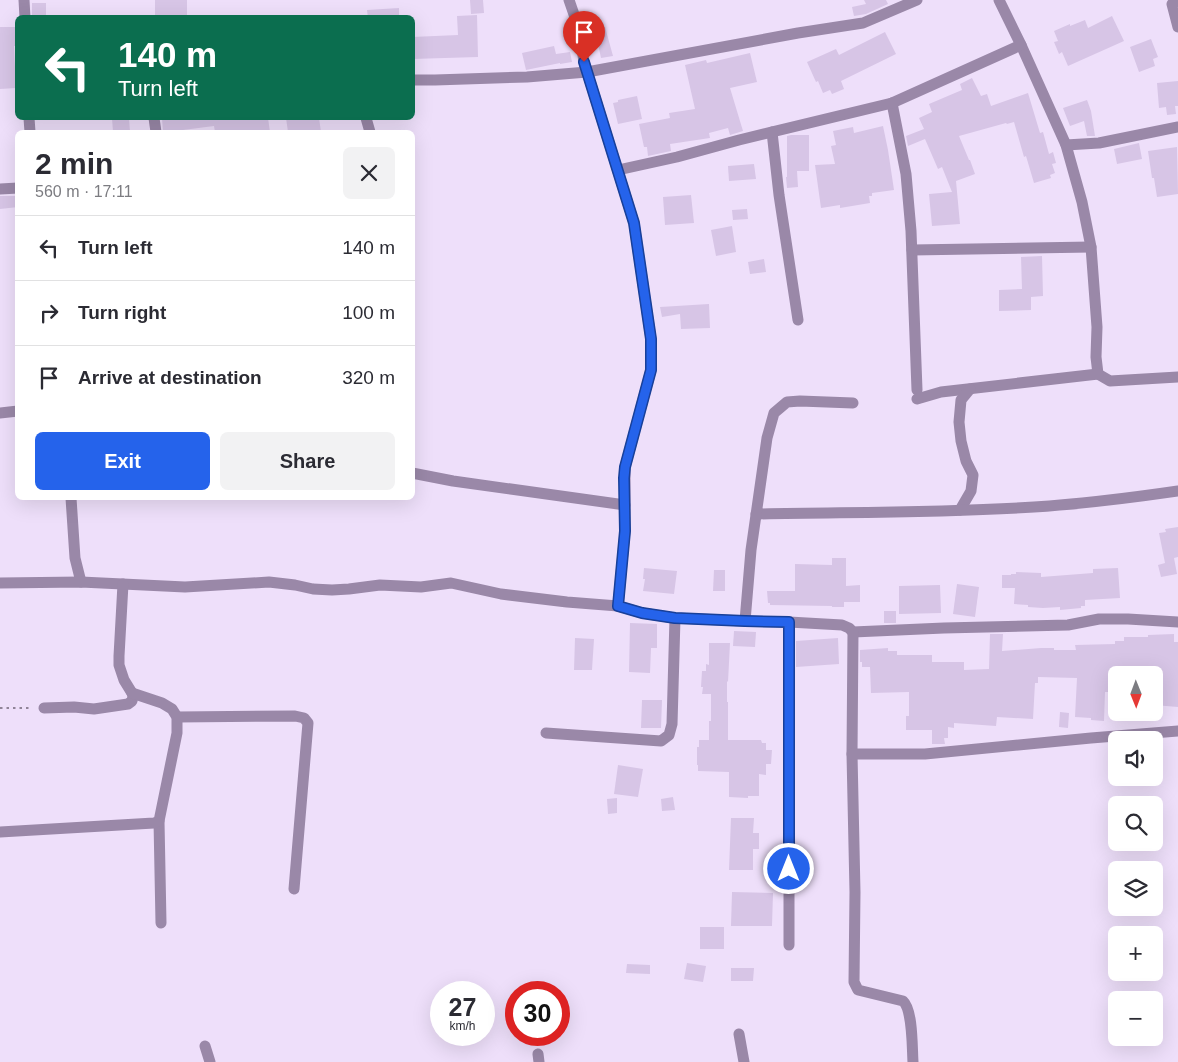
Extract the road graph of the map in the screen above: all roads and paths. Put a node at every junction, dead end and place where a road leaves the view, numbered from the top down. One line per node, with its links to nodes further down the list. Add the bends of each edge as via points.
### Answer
1 (24, 0): 6 (street)
2 (569, 0): 9 (street, via 579,29)
3 (916, 0): 9 (street, via 863,22)
4 (999, 0): 8 (street)
5 (1178, 2): 7 (street, via 1172,4)
6 (25, 15)
7 (1178, 27)
8 (1021, 45): 11 (street); 14 (street)
9 (587, 72): 10 (street); 15 (street)
10 (415, 80)
11 (892, 103): 13 (street); 19 (street, via 906,174)
12 (1178, 127): 14 (street)
13 (772, 132): 15 (street); 20 (street)
14 (1066, 145): 18 (street)
15 (618, 170): 30 (street, via 634,223 652,355 651,370 625,467)
16 (15, 188): 17 (street)
17 (0, 189)
18 (1091, 247): 19 (street); 21 (street)
19 (912, 250): 23 (street, via 917,394)
20 (798, 320)
21 (1098, 374): 22 (street, via 1110,381); 23 (street)
22 (1178, 377)
23 (970, 389): 31 (street, via 961,400 959,422 961,442 973,475 971,491)
24 (853, 402): 32 (street, via 800,400 787,402 774,413 767,438)
25 (15, 412): 26 (street)
26 (0, 413)
27 (415, 475): 30 (street)
28 (1178, 492): 31 (street, via 1034,507)
29 (71, 500): 33 (street, via 75,558)
30 (625, 505): 36 (street)
31 (960, 510): 32 (street)
32 (756, 514): 38 (street)
33 (81, 582): 34 (street); 35 (street)
34 (0, 583)
35 (123, 584): 36 (street, via 185,587 278,583 332,590 451,583 501,594); 42 (street, via 119,666)
36 (618, 606): 37 (street)
37 (675, 618): 38 (street); 47 (street, via 669,735 661,741)
38 (745, 621): 39 (street)
39 (789, 622): 41 (street, via 842,625); 53 (street)
40 (1178, 622): 41 (street, via 1099,619 1068,625)
41 (853, 632): 48 (street)
42 (132, 692): 44 (street, via 132,701 128,704 94,709); 45 (street, via 162,703)
43 (0, 708): 44 (path)
44 (44, 708)
45 (177, 717): 49 (street, via 177,733); 51 (street, via 295,716 304,718 308,723)
46 (1178, 731): 48 (street, via 925,754)
47 (546, 734)
48 (852, 754): 58 (street, via 854,982 858,990 906,1004)
49 (159, 821): 50 (street); 52 (street)
50 (0, 832)
51 (294, 889)
52 (161, 923)
53 (789, 945)
54 (740, 1034): 57 (street)
55 (205, 1046): 56 (street)
56 (210, 1062)
57 (744, 1062)
58 (913, 1062)

